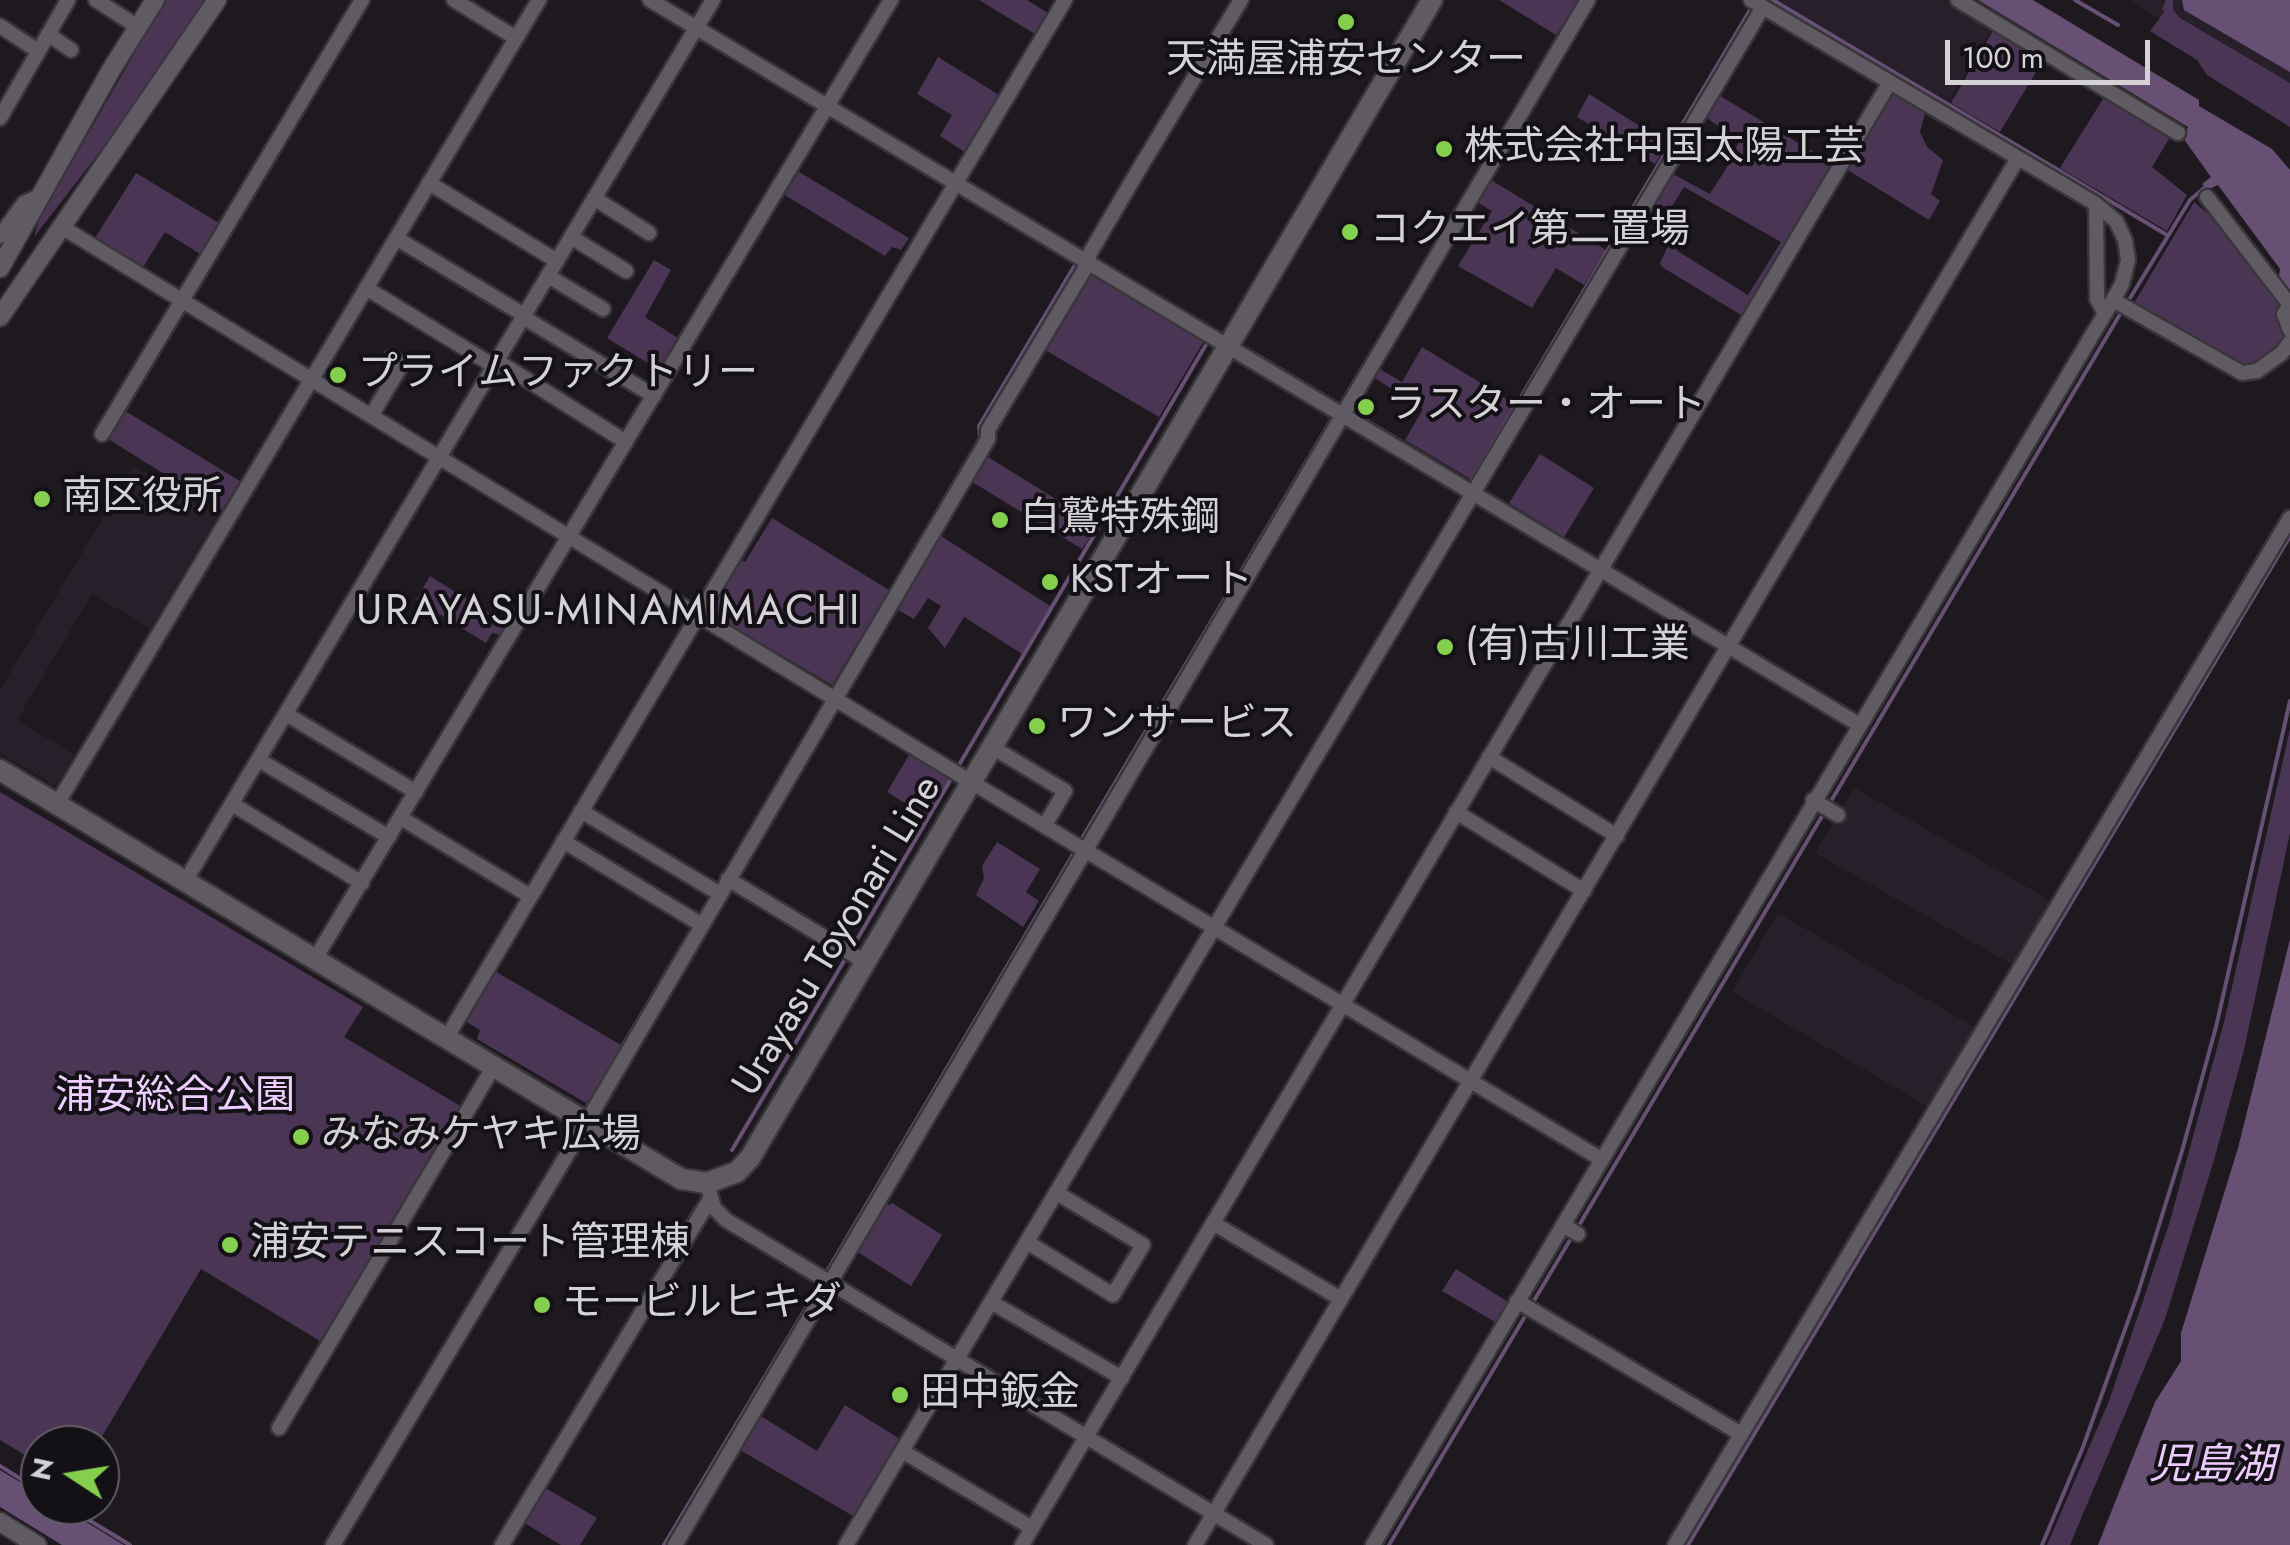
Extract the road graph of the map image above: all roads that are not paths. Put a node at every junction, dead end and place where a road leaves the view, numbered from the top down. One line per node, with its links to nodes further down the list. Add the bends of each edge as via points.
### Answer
1 (68, 0): 20 (street)
2 (96, 0): 18 (street)
3 (155, 0): 18 (street)
4 (216, 0): 35 (street)
5 (362, 0): 46 (street)
6 (454, 0): 21 (street)
7 (539, 0): 21 (street)
8 (650, 0): 19 (street)
9 (713, 0): 19 (street)
10 (891, 0): 25 (street)
11 (1065, 0): 29 (street)
12 (1241, 0): 41 (street)
13 (1432, 0): 54 (main road, Urayasu Toyonari Line)
14 (1588, 0): 60 (street)
15 (1958, 0): 27 (street)
16 (1757, 4): 24 (street); 64 (street)
17 (0, 26): 23 (street)
18 (138, 27): 31 (street)
19 (696, 27): 25 (street); 33 (street)
20 (48, 34): 22 (street); 23 (street)
21 (513, 36): 30 (street)
22 (71, 50)
23 (38, 51): 26 (street)
24 (1890, 82): 28 (street); 67 (street)
25 (828, 104): 29 (street); 58 (street)
26 (0, 118)
27 (2178, 133)
28 (2018, 158): 34 (street); 69 (street)
29 (957, 182): 41 (street); 68 (street)
30 (428, 183): 39 (street); 40 (street)
31 (44, 195): 37 (street, via 24,204); 42 (street)
32 (2207, 197): 47 (street)
33 (594, 198): 36 (street); 38 (street)
34 (2096, 204): 48 (street, via 2098,299); 48 (street, via 2116,220 2125,240 2128,260)
35 (60, 226): 46 (street); 51 (street)
36 (650, 233)
37 (0, 236)
38 (571, 237): 40 (street); 43 (street)
39 (396, 238): 45 (street); 50 (street)
40 (554, 259): 44 (street)
41 (1087, 261): 54 (street); 70 (street)
42 (0, 268)
43 (626, 271)
44 (548, 276): 49 (street); 50 (street)
45 (366, 288): 56 (street); 57 (street)
46 (182, 302): 57 (street); 61 (street)
47 (2290, 304): 52 (street, via 2284,314)
48 (2116, 306): 53 (street, via 2242,373 2256,371); 72 (street)
49 (603, 309)
50 (522, 314): 56 (street); 58 (street)
51 (0, 317)
52 (2290, 330)
53 (2290, 342)
54 (1228, 346): 60 (street); 73 (main road, Urayasu Toyonari Line)
55 (392, 357): 59 (street, via 401,366)
56 (492, 363): 62 (street); 63 (street)
57 (310, 380): 59 (street); 79 (street)
58 (650, 394): 62 (street)
59 (371, 416): 63 (street)
60 (1342, 416): 64 (street); 88 (street)
61 (102, 434)
62 (623, 440): 66 (street)
63 (440, 457): 66 (street); 71 (street)
64 (1472, 493): 67 (street); 96 (street)
65 (2290, 518): 116 (street)
66 (570, 536): 68 (street); 78 (street)
67 (1600, 570): 69 (street); 74 (street)
68 (698, 615): 70 (street); 81 (street)
69 (1728, 647): 72 (street); 85 (street)
70 (835, 698): 77 (street); 89 (street)
71 (286, 714): 75 (street); 78 (street)
72 (1858, 724): 104 (street, via 1826,808)
73 (992, 748): 77 (main road, Urayasu Toyonari Line); 84 (street, via 1065,791)
74 (1489, 757): 82 (street); 85 (street)
75 (258, 760): 80 (street); 86 (street)
76 (0, 770): 79 (main road)
77 (972, 782): 84 (street); 97 (main road, Urayasu Toyonari Line)
78 (416, 792): 83 (street)
79 (57, 804): 90 (main road)
80 (232, 804): 90 (street); 91 (street)
81 (581, 811): 87 (street); 93 (street)
82 (1456, 812): 92 (street); 99 (street)
83 (401, 818): 86 (street); 94 (street)
84 (1045, 825): 88 (street)
85 (1616, 836): 92 (street)
86 (389, 837): 91 (street)
87 (563, 841): 94 (street); 95 (street)
88 (1086, 849): 96 (street); 109 (street)
89 (728, 879): 93 (street); 97 (street)
90 (186, 880): 98 (main road)
91 (362, 883): 98 (street)
92 (1584, 891): 102 (street)
93 (720, 894): 95 (street)
94 (530, 896): 100 (street)
95 (702, 924): 103 (street)
96 (1215, 928): 99 (street); 106 (street)
97 (855, 955): 105 (main road, Urayasu Toyonari Line, via 750,1158)
98 (316, 959): 100 (main road)
99 (1342, 1004): 102 (street); 107 (street)
100 (447, 1038): 101 (main road)
101 (494, 1066): 103 (main road); 115 (street)
102 (1471, 1081): 104 (street); 110 (street)
103 (586, 1123): 105 (main road); 123 (street)
104 (1601, 1159): 112 (street)
105 (708, 1192): 109 (street, via 718,1215); 124 (street)
106 (1056, 1192): 108 (street); 108 (street, via 1143,1245 1113,1295)
107 (1213, 1223): 110 (street); 114 (street)
108 (1027, 1242): 111 (street)
109 (832, 1284): 113 (street); 125 (street)
110 (1341, 1299): 119 (street)
111 (991, 1302): 113 (street); 114 (street)
112 (1525, 1306): 116 (street); 130 (street)
113 (957, 1359): 117 (street); 118 (street)
114 (1122, 1378): 117 (street)
115 (279, 1428)
116 (1742, 1434): 131 (street)
117 (1088, 1436): 119 (street); 121 (street)
118 (902, 1451): 121 (street); 126 (street)
119 (1214, 1514): 128 (street); 129 (street)
120 (0, 1522): 122 (street)
121 (1029, 1526): 127 (street)
122 (37, 1545)
123 (333, 1545)
124 (502, 1545)
125 (675, 1545)
126 (846, 1545)
127 (1022, 1545)
128 (1195, 1545)
129 (1266, 1545)
130 (1372, 1545)
131 (1675, 1545)

